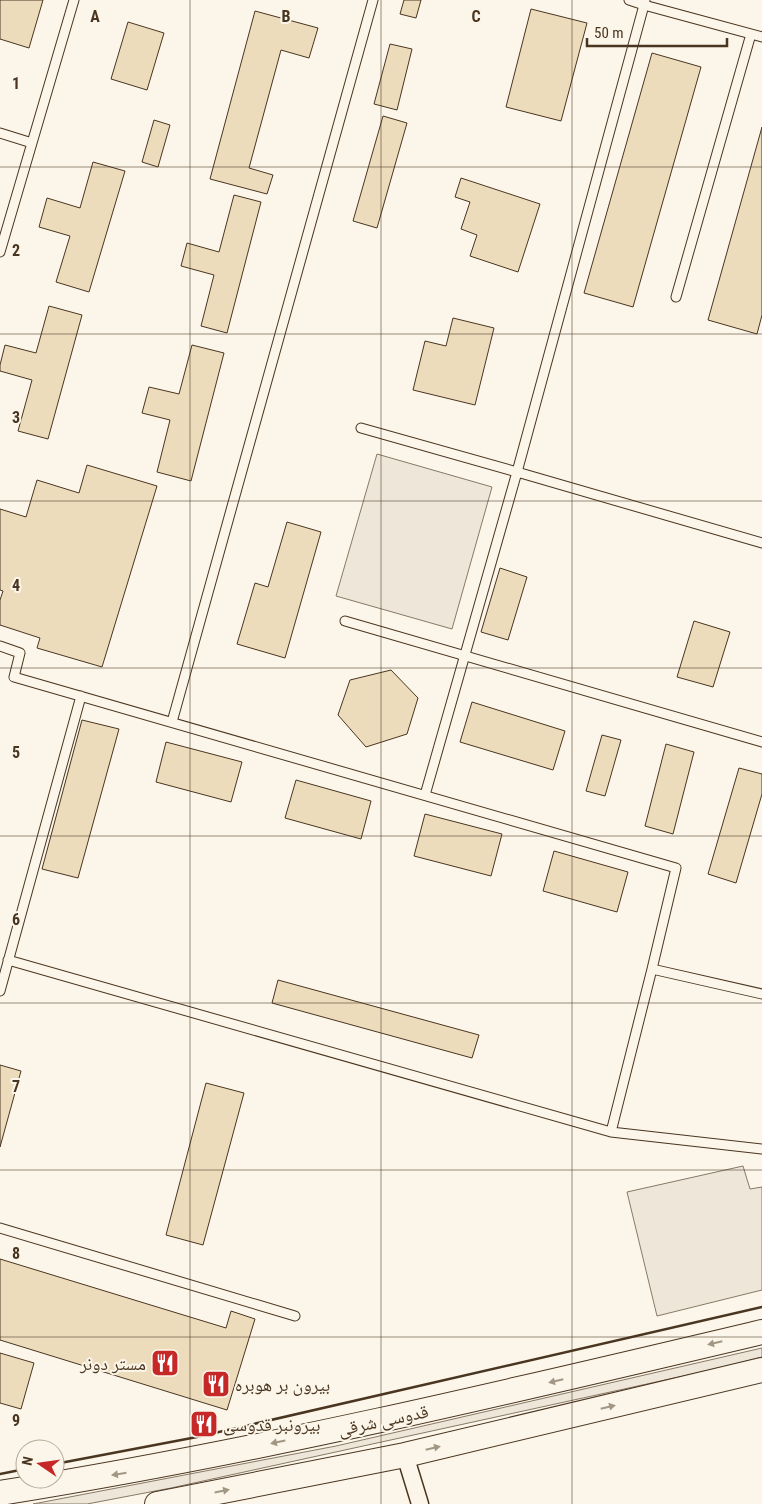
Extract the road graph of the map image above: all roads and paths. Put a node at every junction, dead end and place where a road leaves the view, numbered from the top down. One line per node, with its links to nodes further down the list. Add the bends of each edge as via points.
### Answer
1 (74, 0): 8 (lane)
2 (373, 0): 18 (lane)
3 (629, 0): 4 (lane)
4 (645, 2): 5 (lane); 12 (lane)
5 (751, 34): 6 (lane); 10 (lane)
6 (762, 37)
7 (0, 133): 8 (lane)
8 (32, 143): 9 (lane)
9 (0, 252)
10 (676, 296)
11 (362, 428): 12 (lane)
12 (517, 472): 13 (lane); 16 (lane)
13 (762, 542)
14 (345, 621): 16 (lane)
15 (0, 646): 17 (lane, via 20,653 14,677)
16 (464, 656): 19 (lane); 20 (lane)
17 (81, 696): 18 (lane); 21 (lane)
18 (172, 722): 20 (lane)
19 (762, 742)
20 (425, 795): 22 (lane, via 676,868)
21 (8, 960): 23 (lane); 25 (lane)
22 (652, 969): 24 (lane); 25 (lane)
23 (0, 991)
24 (762, 994)
25 (611, 1132): 26 (lane)
26 (762, 1149)
27 (0, 1228): 28 (lane)
28 (295, 1316)
29 (762, 1332): 32 (main road, قدوسی شرقی, one-way to 32, via 412,1415 136,1472)
30 (762, 1370): 31 (main road, one-way to 30)
31 (404, 1455): 33 (main road, one-way to 31); 34 (street)
32 (0, 1493)
33 (157, 1504)
34 (420, 1504)

